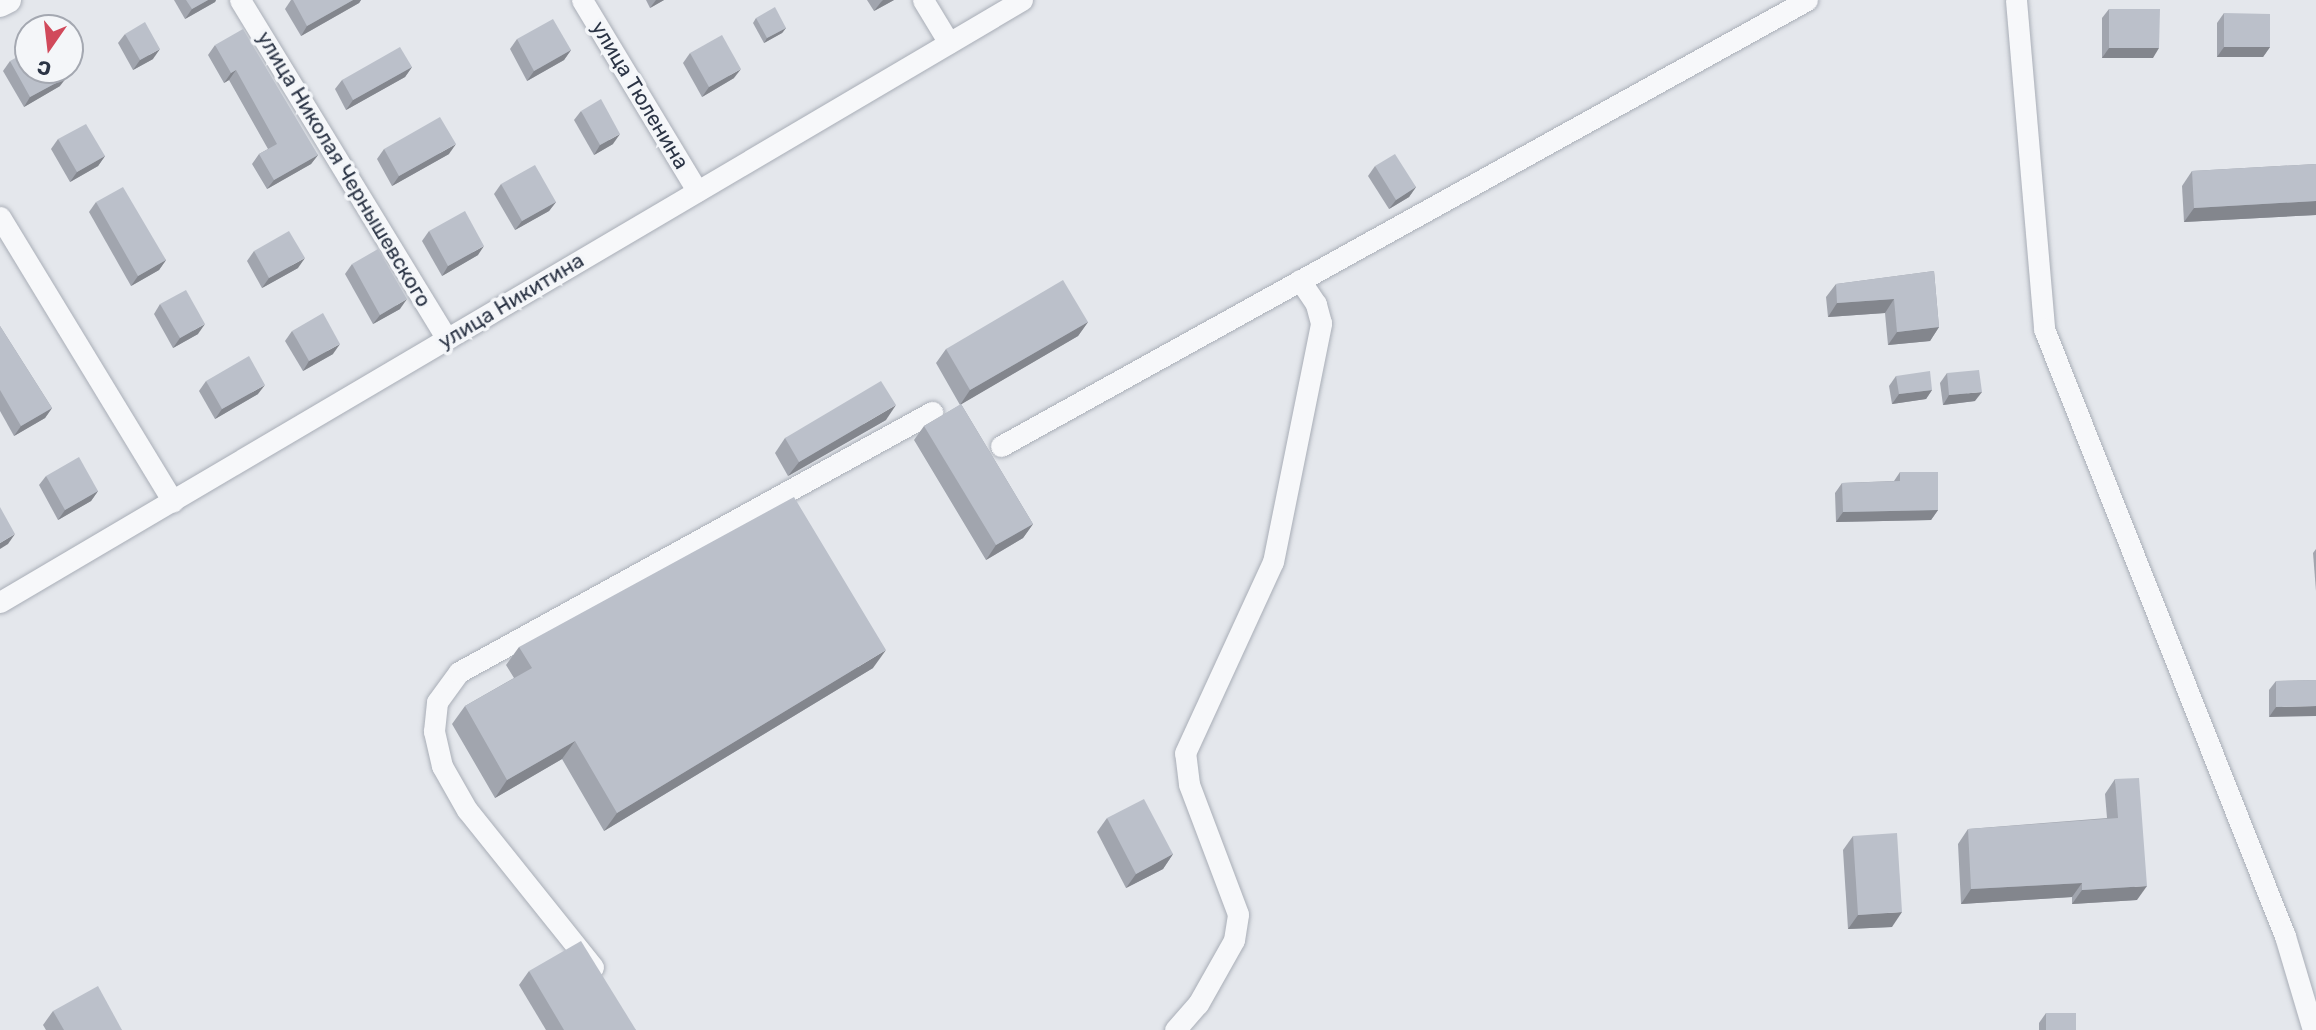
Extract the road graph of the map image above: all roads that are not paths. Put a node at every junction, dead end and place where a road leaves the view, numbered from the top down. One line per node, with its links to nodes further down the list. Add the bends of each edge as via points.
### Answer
1 (8, 0): 8 (street)
2 (240, 0): 13 (street, улица Николая Чернышевского)
3 (582, 0): 10 (street, улица Тюленина)
4 (923, 0): 9 (street)
5 (1022, 0): 9 (street, улица Никитина)
6 (1807, 0): 12 (street)
7 (2016, 0): 20 (street, via 2044,329 2285,936)
8 (0, 5)
9 (949, 43): 10 (street, улица Никитина)
10 (697, 191): 13 (street, улица Никитина)
11 (0, 217): 16 (street)
12 (1300, 280): 15 (street); 19 (street, via 1316,304 1321,323 1273,562 1185,753 1189,784 1238,914 1234,940 1198,1004)
13 (447, 338): 16 (street, улица Никитина)
14 (932, 412): 18 (street, via 460,672 437,702 434,731 442,766 467,810 580,945)
15 (1001, 446)
16 (173, 501): 17 (street, улица Никитина)
17 (0, 603)
18 (607, 988)
19 (1175, 1030)
20 (2313, 1030)

